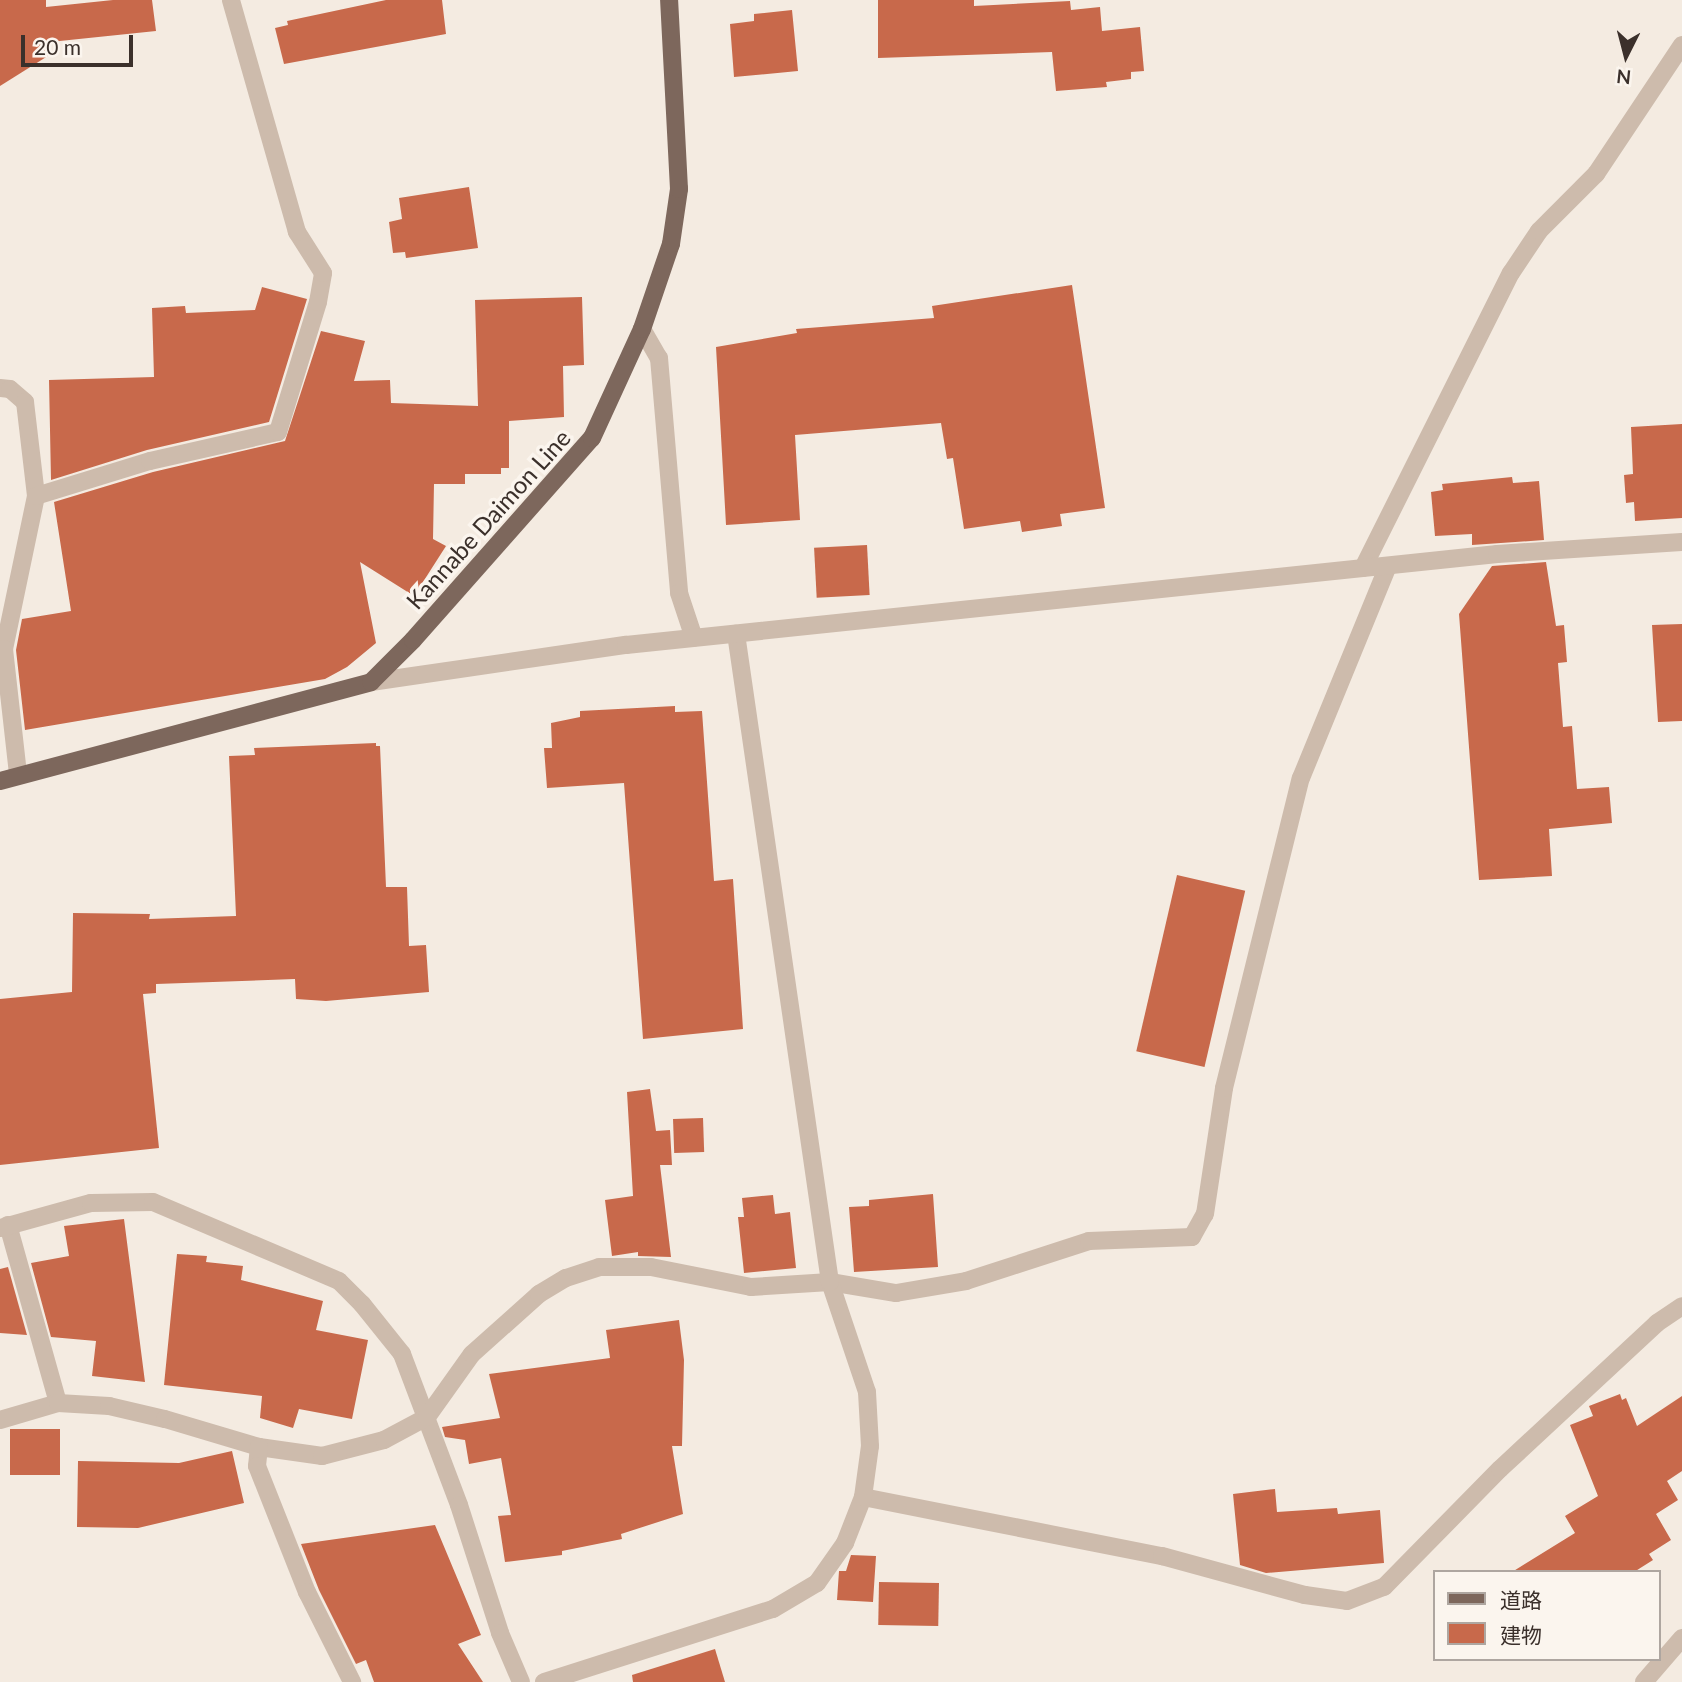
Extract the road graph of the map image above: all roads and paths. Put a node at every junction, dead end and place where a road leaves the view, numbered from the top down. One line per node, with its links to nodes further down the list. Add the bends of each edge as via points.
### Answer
1 (230, 0): 6 (street, via 297,232 323,273 278,432 138,464)
2 (669, 0): 4 (main road, Kannabe Daimon Line, via 679,189 671,244)
3 (1682, 46): 9 (street, via 1596,174 1539,231 1511,272)
4 (642, 329): 11 (street, via 659,358 679,593); 12 (main road, Kannabe Daimon Line, via 592,438)
5 (0, 388): 6 (street, via 10,389 25,402)
6 (36, 496): 13 (street, via 4,649)
7 (1682, 542): 8 (street)
8 (1388, 566): 9 (street); 16 (street, via 1301,778 1224,1088 1205,1214 1192,1237 1089,1241 966,1282 896,1293)
9 (1363, 568): 10 (street)
10 (736, 634): 11 (street); 16 (street)
11 (694, 638): 12 (street)
12 (371, 682): 13 (main road, Kannabe Daimon Line)
13 (18, 774): 14 (main road, Kannabe Daimon Line)
14 (0, 781)
15 (4, 1227): 18 (street); 19 (street, via 91,1203 153,1202 339,1281 402,1354)
16 (830, 1282): 19 (street, via 751,1287 651,1267 599,1267 538,1294 472,1354); 22 (street, via 867,1392 870,1446)
17 (1682, 1306): 22 (street, via 1657,1323 1500,1469 1384,1587 1347,1601 1305,1595 1162,1556)
18 (58, 1404): 20 (street); 21 (street, via 109,1406)
19 (427, 1416): 21 (street, via 384,1440 322,1456); 25 (street, via 500,1633)
20 (0, 1420)
21 (259, 1447): 24 (street, via 257,1466 302,1580)
22 (863, 1497): 26 (street, via 845,1543 817,1583 773,1609)
23 (1682, 1638): 27 (street)
24 (352, 1682)
25 (522, 1682)
26 (544, 1682)
27 (1644, 1682)

